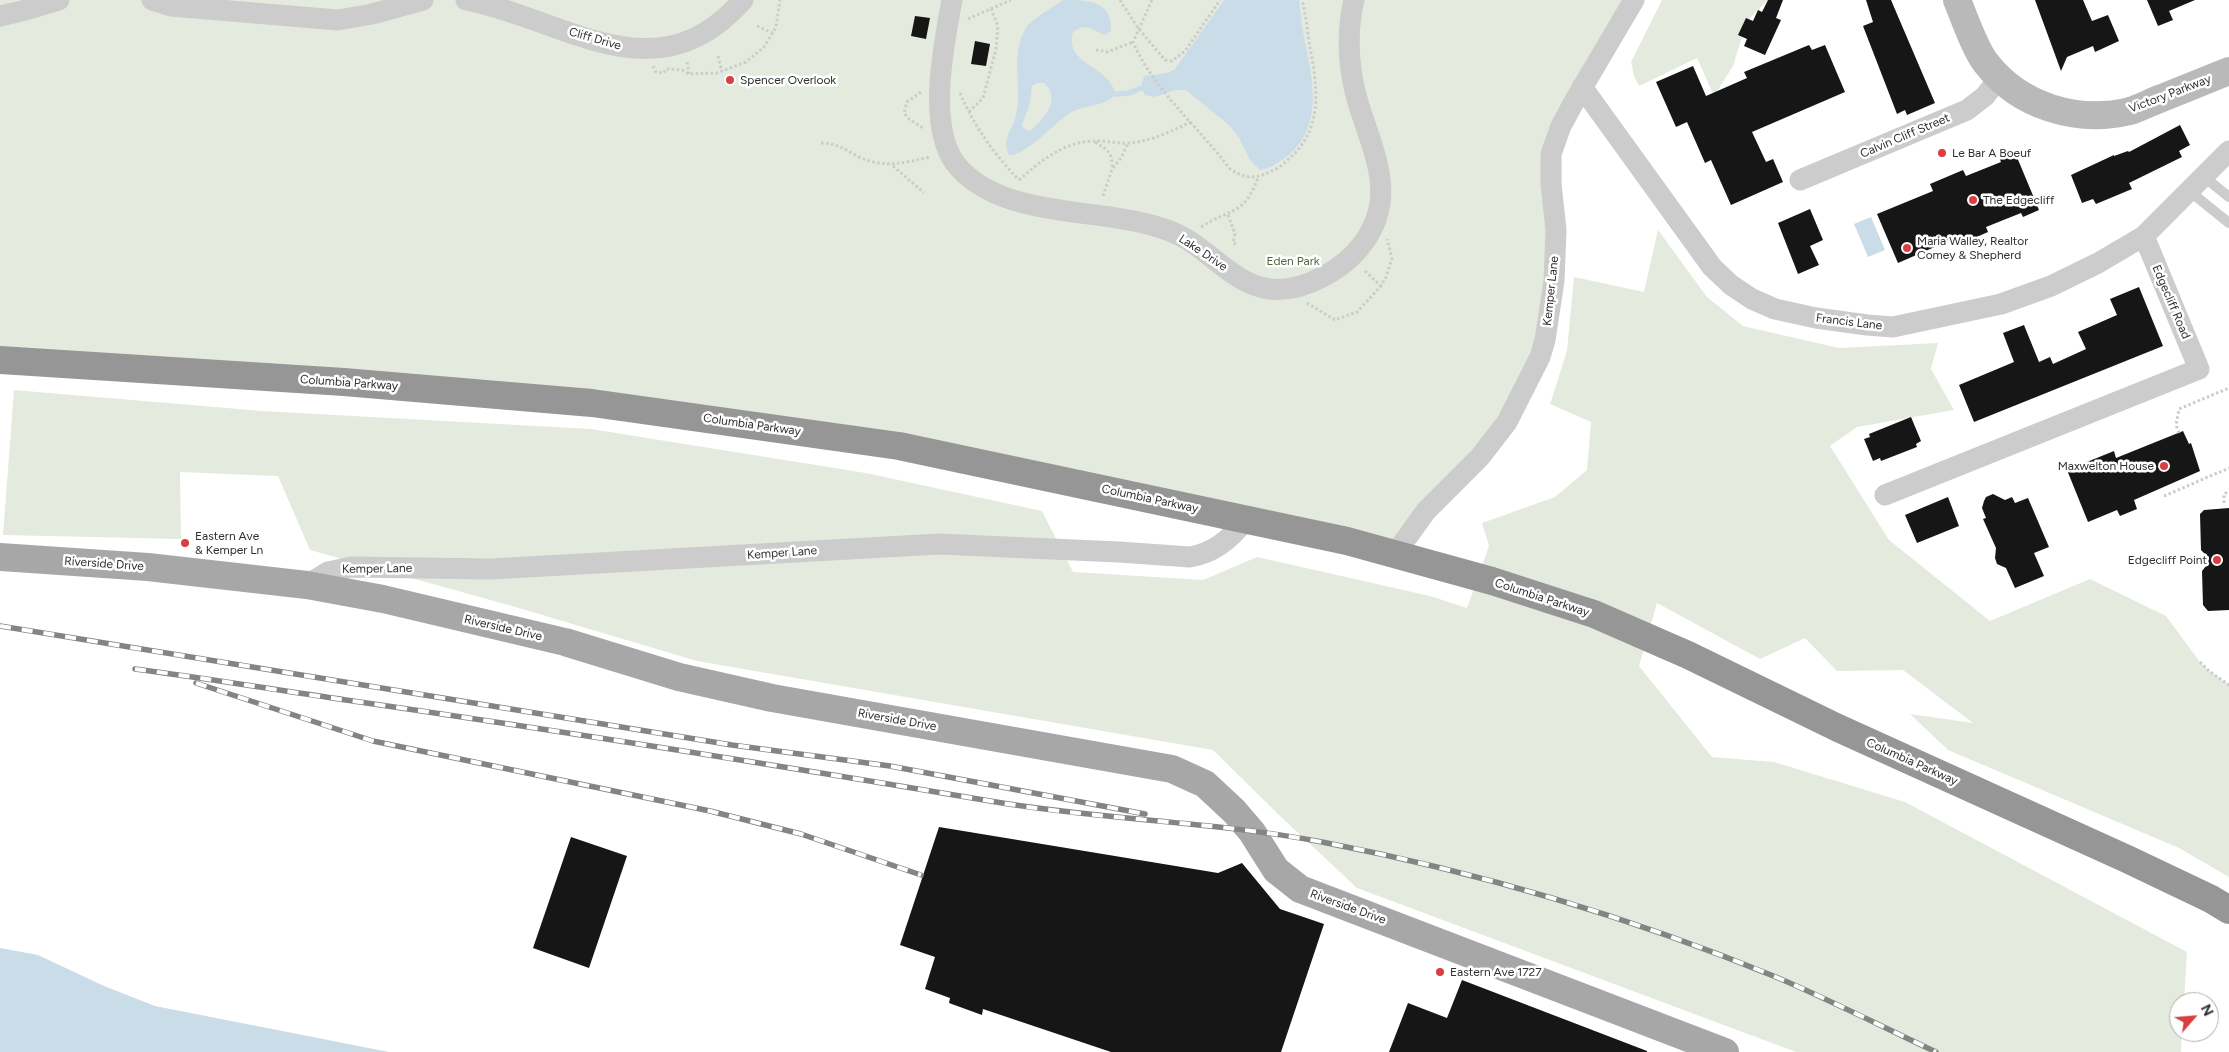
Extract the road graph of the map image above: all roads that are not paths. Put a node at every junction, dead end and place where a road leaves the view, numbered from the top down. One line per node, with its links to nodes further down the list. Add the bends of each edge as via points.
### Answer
1 (59, 0): 10 (street)
2 (152, 0): 3 (street, via 171,6 338,20)
3 (423, 0)
4 (466, 0): 5 (street, Cliff Drive, via 625,48 680,45 723,20)
5 (742, 0)
6 (952, 0): 7 (street, Lake Drive, via 939,85 943,136 955,163 966,174 1003,196 1056,211 1096,214 1153,225 1187,239 1248,283 1270,289 1309,282 1341,265 1364,243 1380,203 1381,181 1376,153 1355,91 1350,47 1350,14)
7 (1354, 0)
8 (1634, 0): 13 (street, Kemper Lane)
9 (1957, 0): 12 (street, Victory Parkway, via 1984,61)
10 (0, 16)
11 (2229, 71): 12 (street, Victory Parkway, via 2131,111 2106,115 2054,110 2030,100)
12 (2000, 78): 15 (street, Calvin Cliff Street, via 1967,110)
13 (1582, 87): 19 (street, Francis Lane, via 1712,267 1730,285 1775,309 1816,318 1893,327 2001,304 2098,263); 23 (street, Kemper Lane, via 1561,126 1551,154 1556,230 1554,281 1540,356 1508,422 1480,457 1426,512)
14 (2229, 151): 16 (street, Francis Lane)
15 (1800, 180)
16 (2196, 184): 17 (lane); 18 (lane); 19 (street, Francis Lane)
17 (2229, 197)
18 (2229, 223)
19 (2144, 236): 21 (street, Edgecliff Road, via 2199,369)
20 (0, 360): 22 (highway, Columbia Parkway, via 592,402 899,446)
21 (1885, 495)
22 (1246, 519): 23 (highway, Columbia Parkway); 25 (street, Kemper Lane, via 1232,537 1202,555 1190,557 939,544 491,569 351,567 328,572)
23 (1395, 554): 26 (highway, Columbia Parkway, via 1594,614 1685,653 1838,728 2212,899)
24 (0, 557): 25 (main road, Riverside Drive, via 148,567)
25 (308, 585): 27 (main road, Riverside Drive, via 383,599 566,642 679,677 772,698 1172,769 1205,784 1234,811 1276,870 1300,889)
26 (2229, 910)
27 (1725, 1052)

